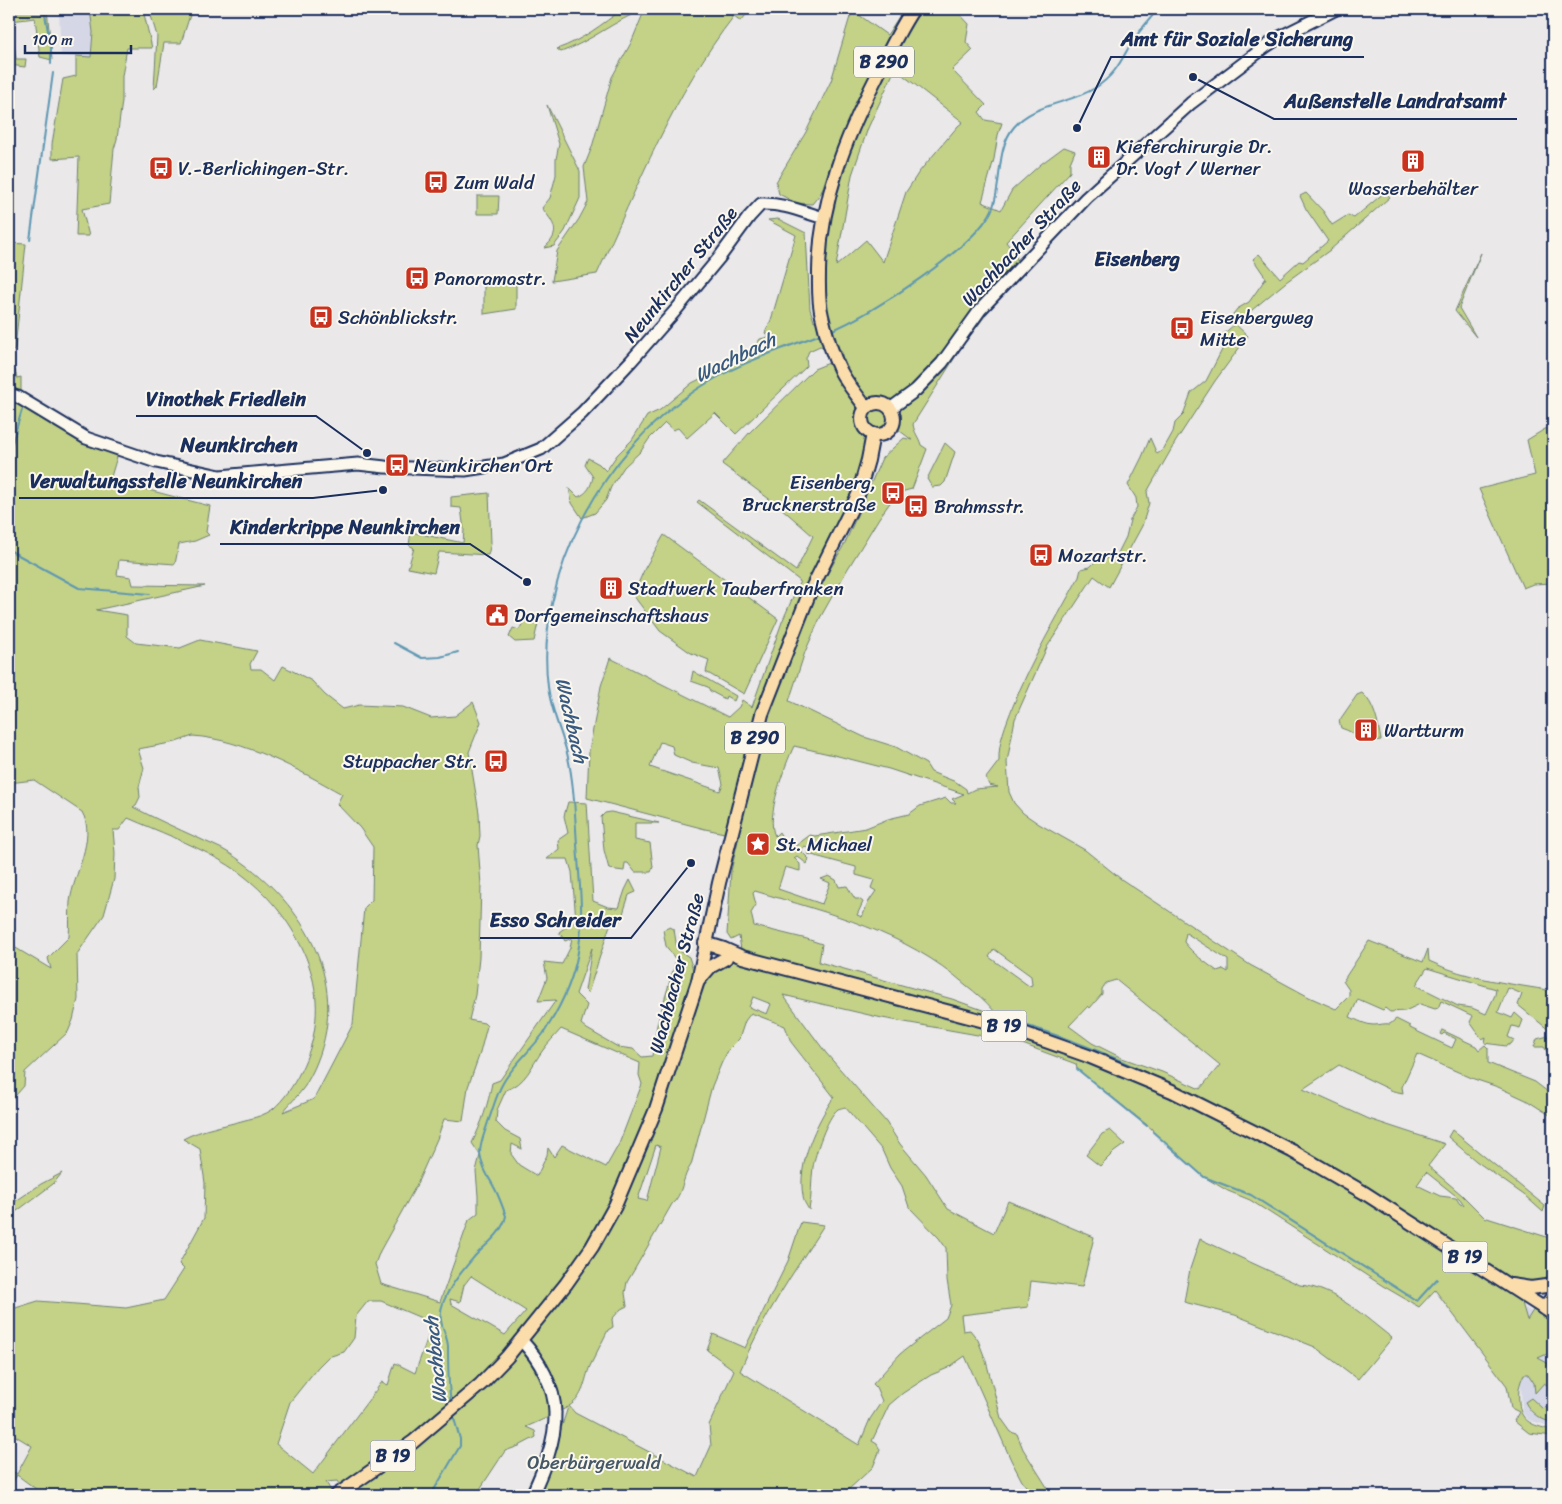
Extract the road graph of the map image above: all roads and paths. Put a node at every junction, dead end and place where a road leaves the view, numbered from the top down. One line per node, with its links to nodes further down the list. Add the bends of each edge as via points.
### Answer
1 (913, 9): 3 (main road, B 290, via 857,116 833,178)
2 (1336, 9): 6 (street, Wachbacher Straße, via 1280,37 1191,103 1086,198 980,310 942,363 916,390)
3 (824, 218): 4 (street, Neunkircher Straße, via 787,207 761,204 675,310 582,413 542,449 504,464 465,470 358,464 220,476 156,462 86,438); 5 (main road, B 290, via 819,256 822,315 841,371)
4 (9, 394)
5 (866, 408): 6 (main road, via 879,403); 7 (main road, B 290, via 863,424)
6 (890, 409): 7 (main road, via 894,417 891,428 882,434)
7 (873, 434): 8 (main road, Wachbacher Straße / B 290, via 858,494 809,594 762,714)
8 (710, 922): 9 (main road, Wachbacher Straße / B 290); 10 (main road, via 714,938)
9 (705, 946): 10 (main road, B 19); 11 (main road, Wachbacher Straße / B 19)
10 (725, 953): 11 (main road, B 19); 12 (main road, B 19, via 1003,1026 1130,1073 1292,1151 1424,1230)
11 (698, 981): 16 (main road, Wachbacher Straße / B 19, via 656,1109 616,1206 587,1254)
12 (1506, 1284): 13 (main road, via 1530,1288); 15 (main road, B 19)
13 (1553, 1285): 15 (main road, via 1548,1290)
14 (1553, 1297): 15 (main road)
15 (1544, 1309)
16 (522, 1341): 17 (main road, B 19, via 481,1384 413,1442); 18 (street, via 540,1365 553,1397 555,1414 546,1459)
17 (337, 1495)
18 (532, 1495)

